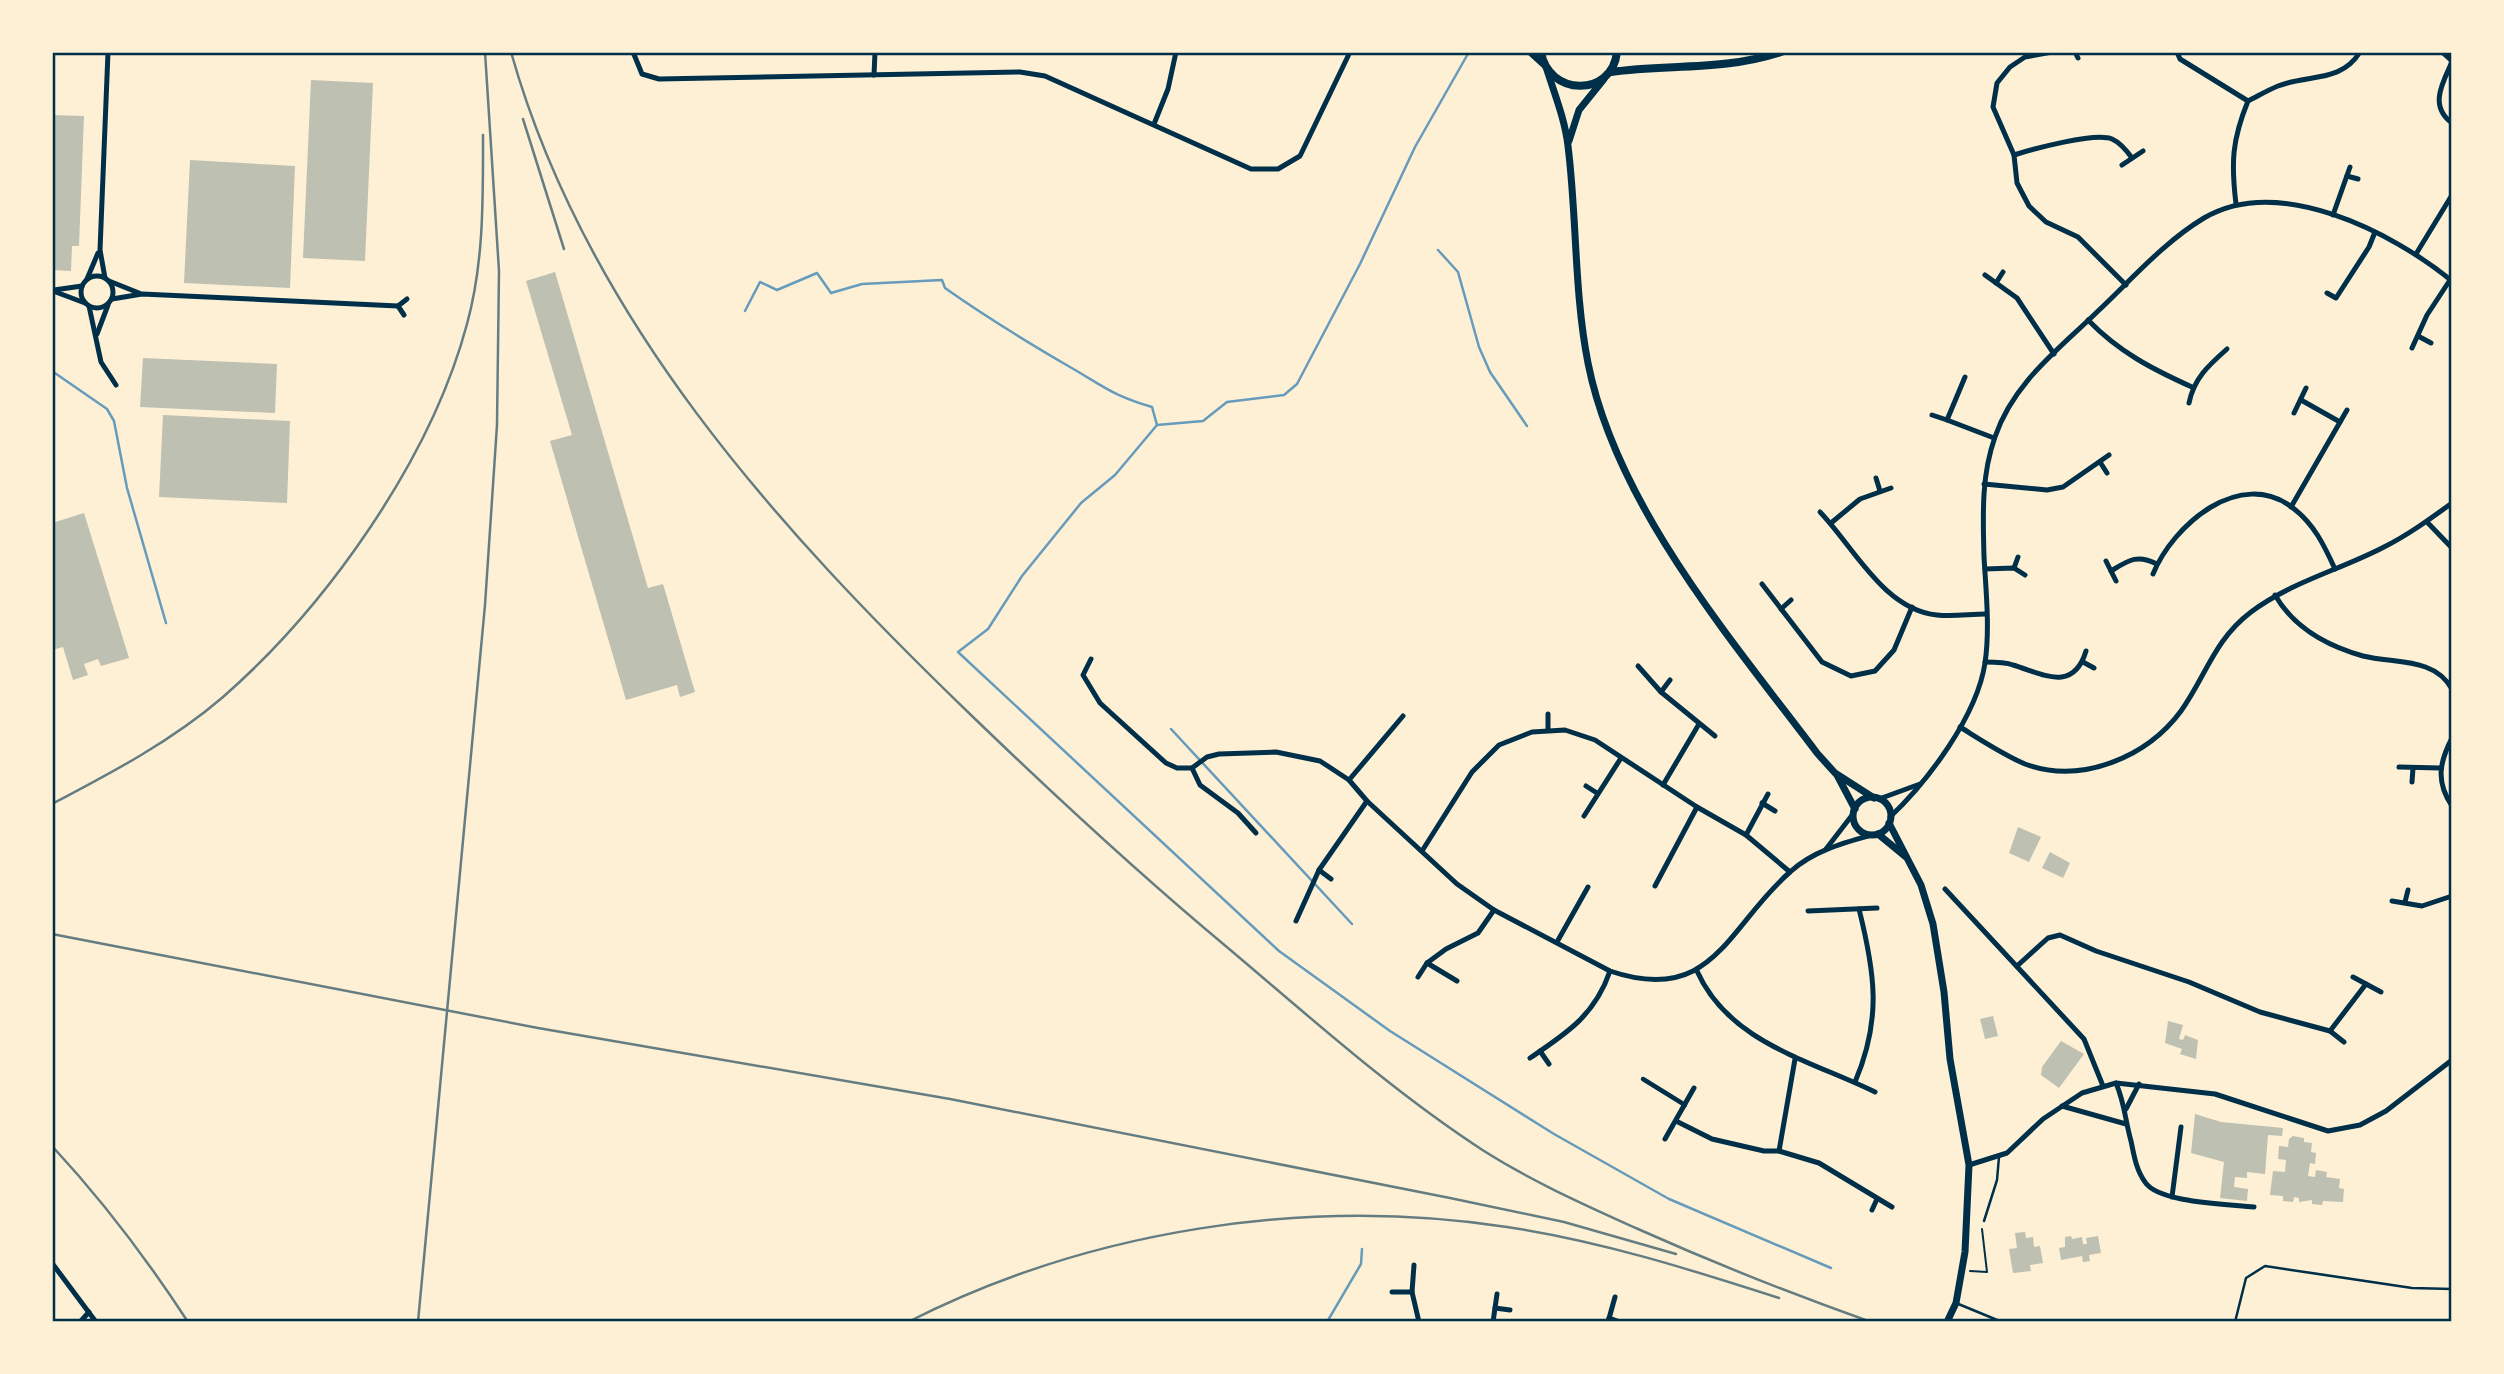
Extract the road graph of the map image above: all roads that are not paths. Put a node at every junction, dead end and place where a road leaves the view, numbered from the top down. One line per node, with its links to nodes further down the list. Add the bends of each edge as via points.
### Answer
1 (108, 52): 33 (street)
2 (633, 52): 16 (street, via 642,74 659,79)
3 (874, 52): 16 (street)
4 (1176, 52): 20 (street)
5 (1350, 52): 20 (street, via 1300,156 1278,169 1251,169)
6 (1531, 52): 15 (main road)
7 (1541, 52): 15 (main road)
8 (1617, 52): 17 (main road)
9 (1781, 52): 17 (main road, via 1717,67 1644,67)
10 (2052, 52): 23 (street, via 2025,57 1997,83 1993,107)
11 (2177, 52): 18 (street, via 2180,59)
12 (2360, 52): 18 (street, via 2353,63 2331,75 2279,85)
13 (2442, 52): 14 (street)
14 (2452, 62): 19 (street, via 2438,105)
15 (1545, 66): 17 (main road, via 1563,84 1577,87 1596,84); 21 (street)
16 (874, 75): 20 (street, via 1020,72 1045,76)
17 (1608, 75): 21 (street, via 1579,110)
18 (2248, 101): 30 (street, via 2232,154)
19 (2452, 123)
20 (1154, 124)
21 (1568, 145): 122 (street, via 1588,363 1608,428 1664,539 1776,699)
22 (2143, 151): 24 (street)
23 (2014, 155): 24 (street, via 2055,143 2110,138); 41 (street, via 2017,183 2029,206 2046,222 2078,237)
24 (2132, 158): 25 (street)
25 (2122, 165)
26 (2350, 167): 27 (street)
27 (2347, 176): 28 (street); 31 (street)
28 (2358, 179)
29 (2452, 195): 34 (street)
30 (2236, 204): 31 (street, via 2275,203); 41 (street, via 2181,233)
31 (2333, 215): 32 (street)
32 (2375, 232): 34 (street); 44 (street, via 2336,298)
33 (100, 250): 37 (street); 38 (street)
34 (2416, 254): 39 (street)
35 (2003, 272): 40 (street)
36 (1985, 275): 40 (street)
37 (88, 279): 38 (street); 42 (street)
38 (106, 279): 45 (street); 47 (street, via 113,291)
39 (2451, 280): 53 (street)
40 (1996, 283): 57 (street, via 2017,298)
41 (2126, 285): 51 (street)
42 (82, 286): 43 (street); 48 (street)
43 (53, 290): 48 (street)
44 (2328, 293)
45 (142, 294): 47 (street); 49 (street)
46 (407, 299): 49 (street)
47 (110, 302): 48 (street, via 98,308); 52 (street)
48 (87, 305): 52 (street)
49 (398, 306): 50 (street)
50 (404, 315)
51 (2088, 320): 57 (street); 60 (street, via 2135,360)
52 (97, 334): 59 (street, via 101,362)
53 (2418, 336): 54 (street); 55 (street)
54 (2431, 343)
55 (2412, 348)
56 (2227, 349): 60 (street)
57 (2054, 354): 69 (street, via 2015,394)
58 (1965, 377): 67 (street)
59 (116, 385)
60 (2192, 387): 63 (street)
61 (2306, 388): 62 (street)
62 (2301, 400): 65 (street); 68 (street)
63 (2189, 403)
64 (2347, 410): 68 (street)
65 (2294, 413)
66 (1932, 415): 67 (street)
67 (1947, 420): 69 (street)
68 (2340, 422): 78 (street)
69 (1994, 439): 74 (street)
70 (2109, 455): 71 (street)
71 (2100, 462): 72 (street); 74 (street, via 2055,489)
72 (2107, 473)
73 (1876, 478): 76 (street)
74 (1984, 484): 87 (street)
75 (1891, 488): 76 (street)
76 (1880, 491): 81 (street, via 1860,499)
77 (2452, 503): 80 (street)
78 (2291, 506): 85 (street, via 2245,495 2217,501 2179,532); 88 (street, via 2319,533)
79 (1820, 512): 81 (street)
80 (2427, 522): 82 (street); 88 (street)
81 (1831, 523): 96 (street, via 1890,594)
82 (2452, 548)
83 (2018, 557): 86 (street)
84 (2106, 561): 89 (street)
85 (2157, 564): 89 (street, via 2143,557 2132,558); 91 (street)
86 (2014, 568): 87 (street); 90 (street)
87 (1985, 569): 98 (street)
88 (2335, 569): 94 (street)
89 (2111, 571): 92 (street)
90 (2025, 575)
91 (2153, 575)
92 (2116, 581)
93 (1762, 584): 97 (street)
94 (2275, 596): 108 (street, via 2285,613 2317,638 2363,656 2426,666 2444,676); 113 (street, via 2233,626 2181,710 2159,736 2132,755 2081,769 2028,765)
95 (1791, 600): 97 (street)
96 (1912, 607): 97 (street, via 1894,650 1875,671 1851,676 1822,662); 98 (street, via 1935,615)
97 (1781, 609)
98 (1986, 614): 101 (street)
99 (2086, 651): 102 (street)
100 (1091, 659): 105 (street)
101 (1985, 662): 102 (street, via 2011,664 2046,678 2064,677); 113 (street, via 1976,699)
102 (2082, 662): 104 (street)
103 (1638, 667): 109 (street)
104 (2094, 668)
105 (1083, 675): 106 (street); 119 (street, via 1100,703 1154,755 1177,768)
106 (1073, 676)
107 (1670, 680): 109 (street)
108 (2452, 689)
109 (1661, 692): 112 (street)
110 (1548, 714): 114 (street)
111 (1403, 716): 123 (street)
112 (1699, 724): 115 (street); 126 (street)
113 (1961, 727): 125 (street)
114 (1548, 730): 117 (street, via 1580,734); 143 (street, via 1516,736 1485,757)
115 (1714, 736)
116 (2452, 738): 121 (street)
117 (1621, 758): 126 (street); 128 (street)
118 (2399, 767): 120 (street)
119 (1192, 768): 123 (street, via 1219,754 1279,752 1312,757); 139 (street, via 1200,785)
120 (2413, 768): 121 (street); 124 (street)
121 (2440, 768): 133 (street, via 2440,787)
122 (1835, 773): 130 (street); 136 (street)
123 (1349, 780): 131 (street)
124 (2412, 782)
125 (1920, 784): 130 (street); 138 (street)
126 (1662, 785): 134 (street)
127 (1586, 786): 128 (street)
128 (1597, 793): 137 (street)
129 (1768, 794): 132 (street)
130 (1877, 798): 136 (street, via 1863,800); 138 (street, via 1888,806)
131 (1367, 801): 143 (street); 145 (street)
132 (1762, 803): 135 (street); 141 (street)
133 (2452, 806)
134 (1697, 807): 141 (street); 148 (street)
135 (1775, 810)
136 (1854, 811): 140 (street, via 1858,829); 142 (street)
137 (1584, 817)
138 (1890, 820): 140 (street); 144 (street)
139 (1256, 833)
140 (1875, 834): 142 (street); 144 (street)
141 (1746, 835): 146 (street)
142 (1826, 849): 146 (street)
143 (1422, 851): 156 (street, via 1457,884)
144 (1909, 860): 193 (street, via 1922,885 1938,948 1950,1059)
145 (1319, 870): 147 (street); 159 (street)
146 (1790, 872): 164 (street)
147 (1331, 879)
148 (1655, 886)
149 (1588, 887): 160 (street)
150 (1945, 888): 162 (street)
151 (2408, 890): 154 (street)
152 (2452, 896): 154 (street, via 2422,906)
153 (2392, 901): 154 (street)
154 (2405, 902)
155 (1877, 908): 157 (street)
156 (1494, 909): 160 (street); 161 (street, via 1478,933)
157 (1859, 909): 158 (street); 178 (street, via 1875,995 1865,1059)
158 (1808, 911)
159 (1296, 921)
160 (1557, 942): 163 (street)
161 (1427, 963): 165 (street); 167 (street)
162 (2017, 967): 170 (street, via 2048,938 2060,935 2260,1012); 181 (street, via 2084,1039)
163 (1610, 971): 164 (street, via 1649,982); 172 (street, via 1593,1009)
164 (1697, 971): 174 (street, via 1707,993 1731,1019)
165 (1418, 977)
166 (2353, 977): 168 (street)
167 (1457, 981)
168 (2366, 984): 169 (street); 170 (street)
169 (2381, 992)
170 (2330, 1031): 171 (street)
171 (2344, 1042)
172 (1540, 1051): 173 (street); 176 (street)
173 (1530, 1058)
174 (1795, 1059): 178 (street); 191 (street)
175 (2452, 1060): 180 (street, via 2386,1111 2347,1129 2323,1130 2216,1094)
176 (1549, 1064)
177 (1643, 1079): 184 (street)
178 (1855, 1082): 183 (street)
179 (2116, 1083): 180 (street); 181 (street); 186 (street)
180 (2139, 1084): 186 (street)
181 (2103, 1086): 185 (street)
182 (1694, 1088): 184 (street)
183 (1875, 1092)
184 (1685, 1105): 187 (street)
185 (2062, 1106): 188 (street); 192 (street)
186 (2126, 1109): 188 (street)
187 (1676, 1121): 190 (street); 191 (street, via 1712,1139)
188 (2126, 1124): 194 (street, via 2146,1185)
189 (2180, 1127): 194 (street)
190 (1665, 1139)
191 (1779, 1151): 195 (street, via 1819,1163)
192 (1999, 1157): 193 (street); 199 (lane)
193 (1969, 1165): 207 (street, via 1965,1252)
194 (2172, 1197): 197 (street)
195 (1877, 1199): 196 (street); 198 (street)
196 (1892, 1207)
197 (2254, 1207)
198 (1872, 1210)
199 (1984, 1221)
200 (52, 1263): 210 (street)
201 (1414, 1265): 203 (street)
202 (2452, 1289): 219 (lane, via 2416,1289 2265,1266 2246,1278)
203 (1412, 1292): 204 (street); 214 (street)
204 (1392, 1293)
205 (1497, 1294): 208 (street)
206 (1615, 1297): 211 (street)
207 (1956, 1303): 217 (street); 218 (lane)
208 (1495, 1308): 209 (street); 215 (street)
209 (1510, 1310)
210 (89, 1312): 212 (street); 213 (street)
211 (1609, 1320): 216 (street)
212 (80, 1321)
213 (96, 1321)
214 (1419, 1321)
215 (1493, 1321)
216 (1620, 1321)
217 (1947, 1321)
218 (2001, 1321)
219 (2235, 1321)

